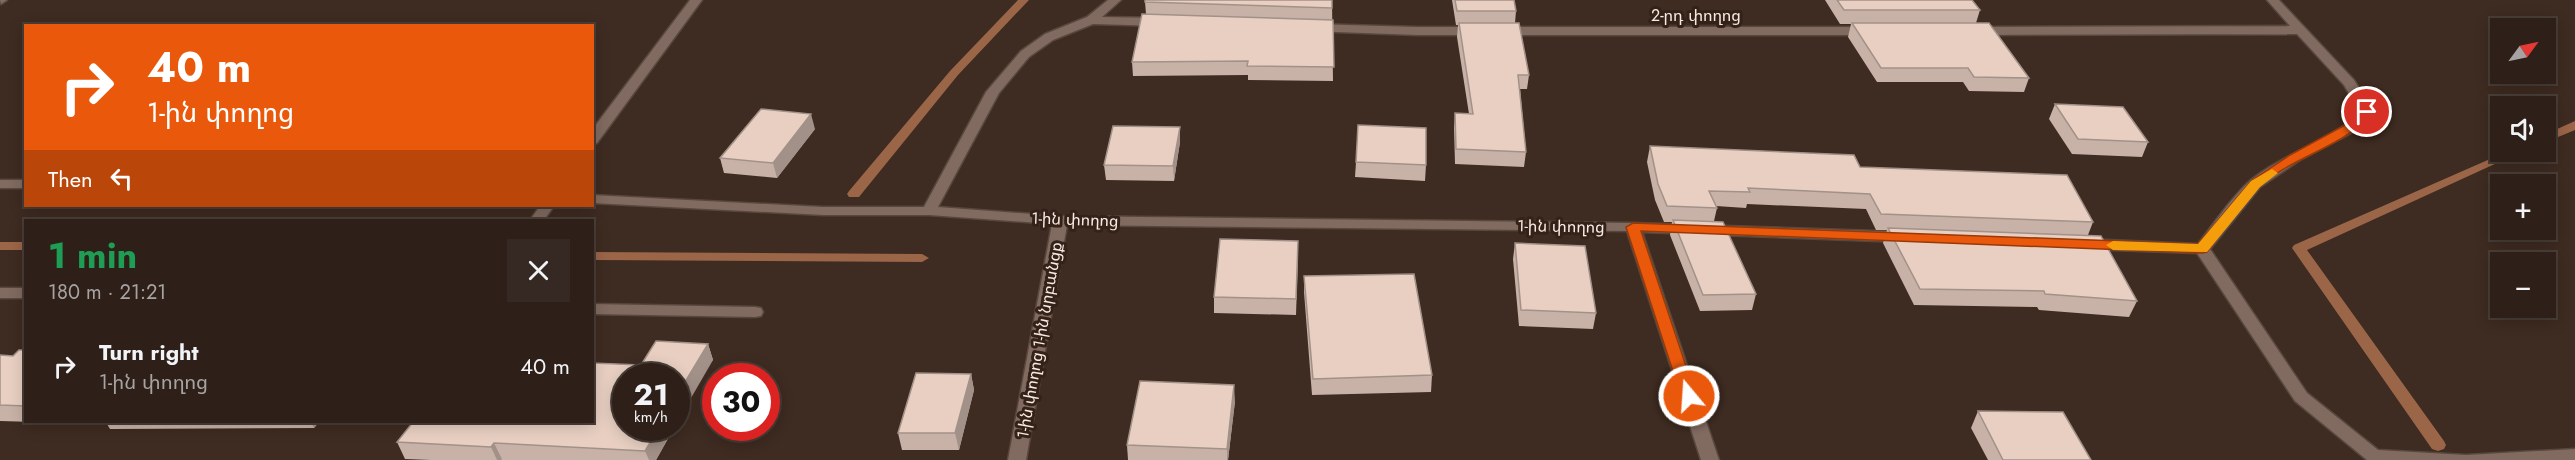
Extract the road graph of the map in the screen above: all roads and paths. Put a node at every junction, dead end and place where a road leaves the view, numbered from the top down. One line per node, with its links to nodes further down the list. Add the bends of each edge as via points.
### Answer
1 (696, 0): 10 (street)
2 (1115, 0): 4 (street)
3 (2273, 0): 7 (street)
4 (1091, 20): 5 (street); 14 (street, via 1049,37 1025,54 993,92)
5 (1173, 23)
6 (1300, 27): 8 (street, 2-րդ փողոց, via 1417,31)
7 (2300, 30): 9 (street); 19 (street, via 2349,83 2367,112 2354,126 2295,157 2255,184)
8 (1878, 31)
9 (1960, 31)
10 (594, 137)
11 (0, 184): 12 (street)
12 (24, 184)
13 (594, 199): 14 (street, 1-ին փողոց, via 823,211)
14 (929, 211): 15 (street, 1-ին փողոց)
15 (1060, 220): 16 (street, 1-ին փողոց); 25 (street, 1-ին փողոց 1-ին նրբանցք)
16 (1633, 227): 17 (street, 1-ին փողոց); 26 (street)
17 (1917, 238)
18 (2071, 244): 19 (street)
19 (2202, 249): 27 (street, via 2301,397 2374,456)
20 (0, 293): 21 (street)
21 (24, 293)
22 (594, 309): 23 (street)
23 (755, 312)
24 (2575, 456): 28 (street)
25 (1017, 460)
26 (1710, 460)
27 (2461, 460)
28 (2472, 460)

